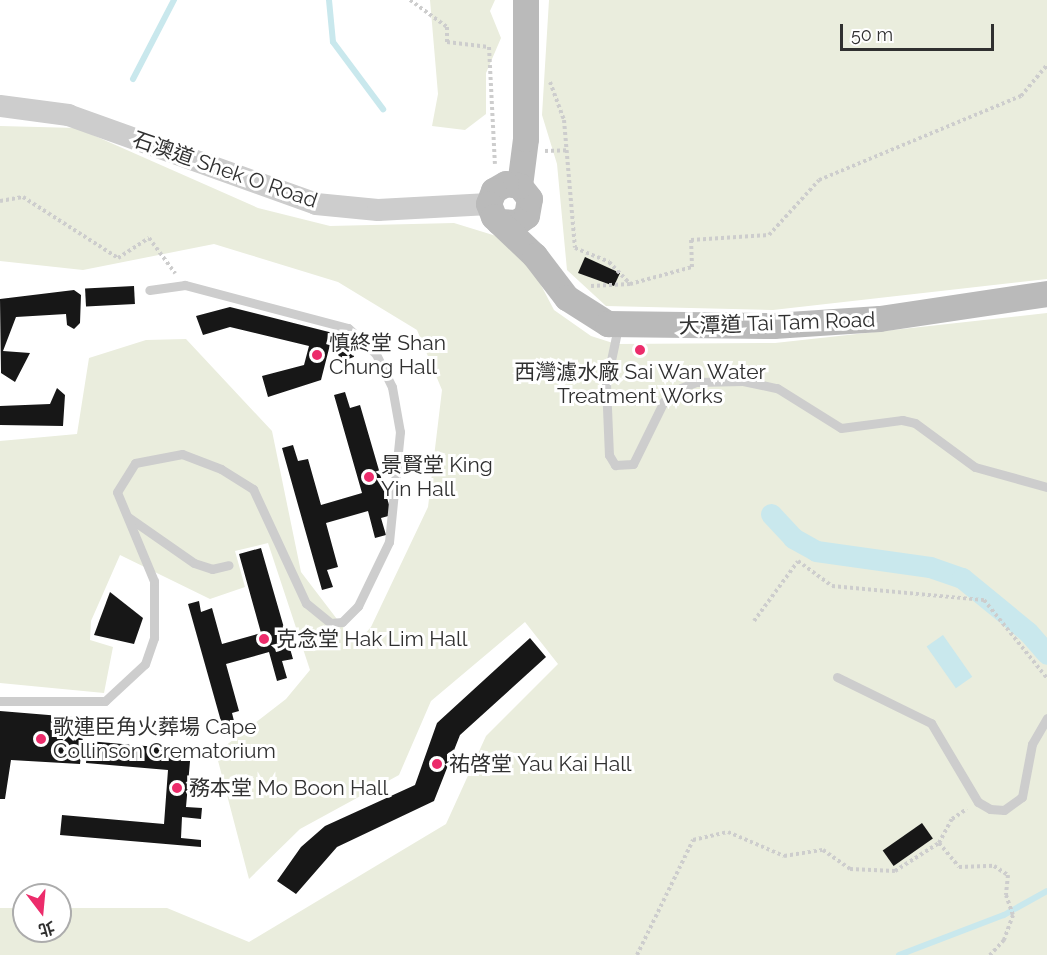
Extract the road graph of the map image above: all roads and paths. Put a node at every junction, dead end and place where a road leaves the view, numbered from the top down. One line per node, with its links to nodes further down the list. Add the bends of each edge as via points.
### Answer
1 (410, 0): 8 (path, via 447,27 447,42 489,47)
2 (526, 0): 9 (main road, via 526,139)
3 (1047, 65): 6 (path, via 1021,96 819,180 769,235 691,240 692,267 630,284 609,262 575,248)
4 (545, 70): 6 (path, via 564,120)
5 (0, 106): 12 (street, 石澳道 Shek O Road, via 68,115 316,204)
6 (568, 150): 7 (path)
7 (541, 152)
8 (494, 171)
9 (520, 186): 11 (main road, via 528,194); 12 (main road, via 500,186)
10 (0, 201): 14 (path, via 23,197 118,258 148,238)
11 (529, 211): 12 (main road, via 517,224); 13 (main road, 大潭道 Tai Tam Road)
12 (494, 213): 13 (main road, 大潭道 Tai Tam Road)
13 (535, 256): 17 (main road, 大潭道 Tai Tam Road, via 567,298 598,321)
14 (185, 285): 15 (lane); 19 (lane, via 348,328 376,354 392,387 400,432 389,542 358,606 342,622 331,623 306,603 253,489 221,469 182,454 135,463 117,492)
15 (149, 290)
16 (1047, 294): 17 (main road, 大潭道 Tai Tam Road, via 880,319 774,326)
17 (618, 326): 18 (lane, via 606,384 609,455 615,465 633,464 664,401 681,388 696,381 743,381 777,388 841,428 902,420 915,423 975,467)
18 (1047, 487)
19 (127, 516): 20 (lane, via 194,563 212,569); 24 (lane, via 154,581 154,638 145,664 105,701)
20 (229, 565)
21 (754, 621): 23 (path, via 798,561 832,586 984,600)
22 (837, 677): 26 (lane, via 931,723)
23 (1047, 678)
24 (0, 701)
25 (1047, 718): 26 (lane, via 1032,744 1022,797 1004,810)
26 (978, 802): 27 (path, via 952,819)
27 (939, 843): 28 (path, via 895,870 850,869 824,850 784,856 728,832 693,840); 29 (path, via 959,867 1003,868 1010,884 1006,895 1013,915 1004,940)
28 (637, 955)
29 (990, 955)

